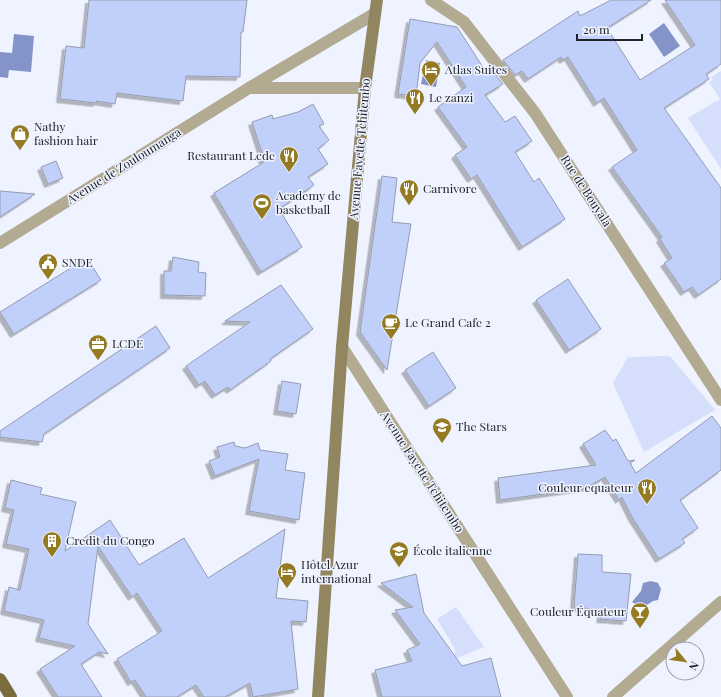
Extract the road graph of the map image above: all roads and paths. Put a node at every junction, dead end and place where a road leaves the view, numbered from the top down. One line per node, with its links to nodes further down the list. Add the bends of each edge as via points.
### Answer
1 (377, 0): 3 (street, Avenue Fayette Tchitembo)
2 (431, 0): 8 (street, Rue de Bouyala, via 464,22 535,113)
3 (374, 14): 4 (street, Avenue de Zouloumanga); 5 (street, Avenue Fayette Tchitembo)
4 (249, 88): 5 (street); 6 (street, Avenue de Zouloumanga)
5 (365, 88): 7 (street, Avenue Fayette Tchitembo)
6 (0, 243)
7 (342, 347): 12 (street, Avenue Fayette Tchitembo); 13 (street, Avenue Fayette Tchitembo)
8 (721, 400)
9 (721, 602): 14 (street)
10 (0, 679): 11 (main road)
11 (11, 697)
12 (318, 697)
13 (567, 697)
14 (613, 697)

